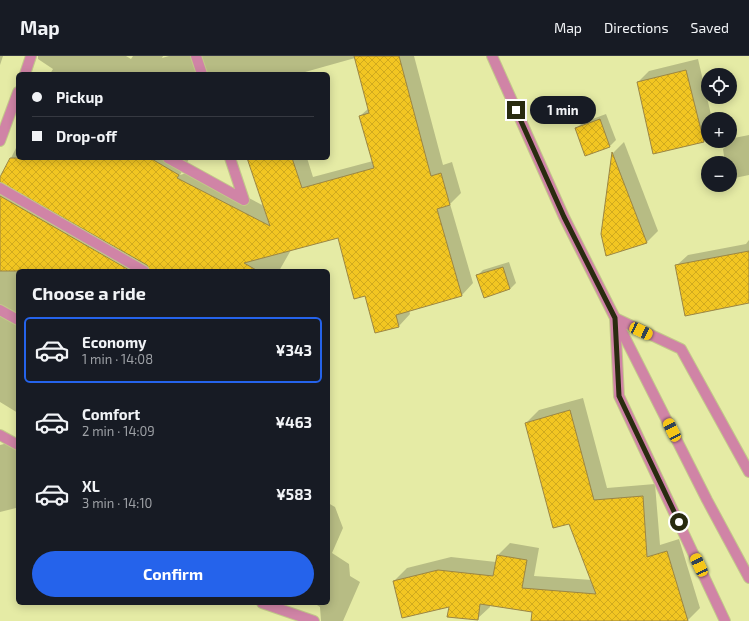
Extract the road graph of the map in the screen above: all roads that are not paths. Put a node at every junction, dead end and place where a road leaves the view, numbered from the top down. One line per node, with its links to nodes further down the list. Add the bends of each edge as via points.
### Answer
1 (31, 56): 4 (street)
2 (196, 56): 5 (street)
3 (492, 56): 13 (street, via 564,217)
4 (26, 72)
5 (201, 72)
6 (16, 97): 7 (street)
7 (0, 141)
8 (172, 160): 9 (street, via 244,200)
9 (231, 160)
10 (0, 188): 11 (street)
11 (141, 269)
12 (0, 310): 14 (street)
13 (615, 318): 17 (street, via 681,349); 18 (street); 21 (street, via 619,396)
14 (16, 319)
15 (0, 435): 16 (street)
16 (16, 444)
17 (749, 472)
18 (749, 578)
19 (268, 605): 20 (street)
20 (314, 621)
21 (725, 621)

